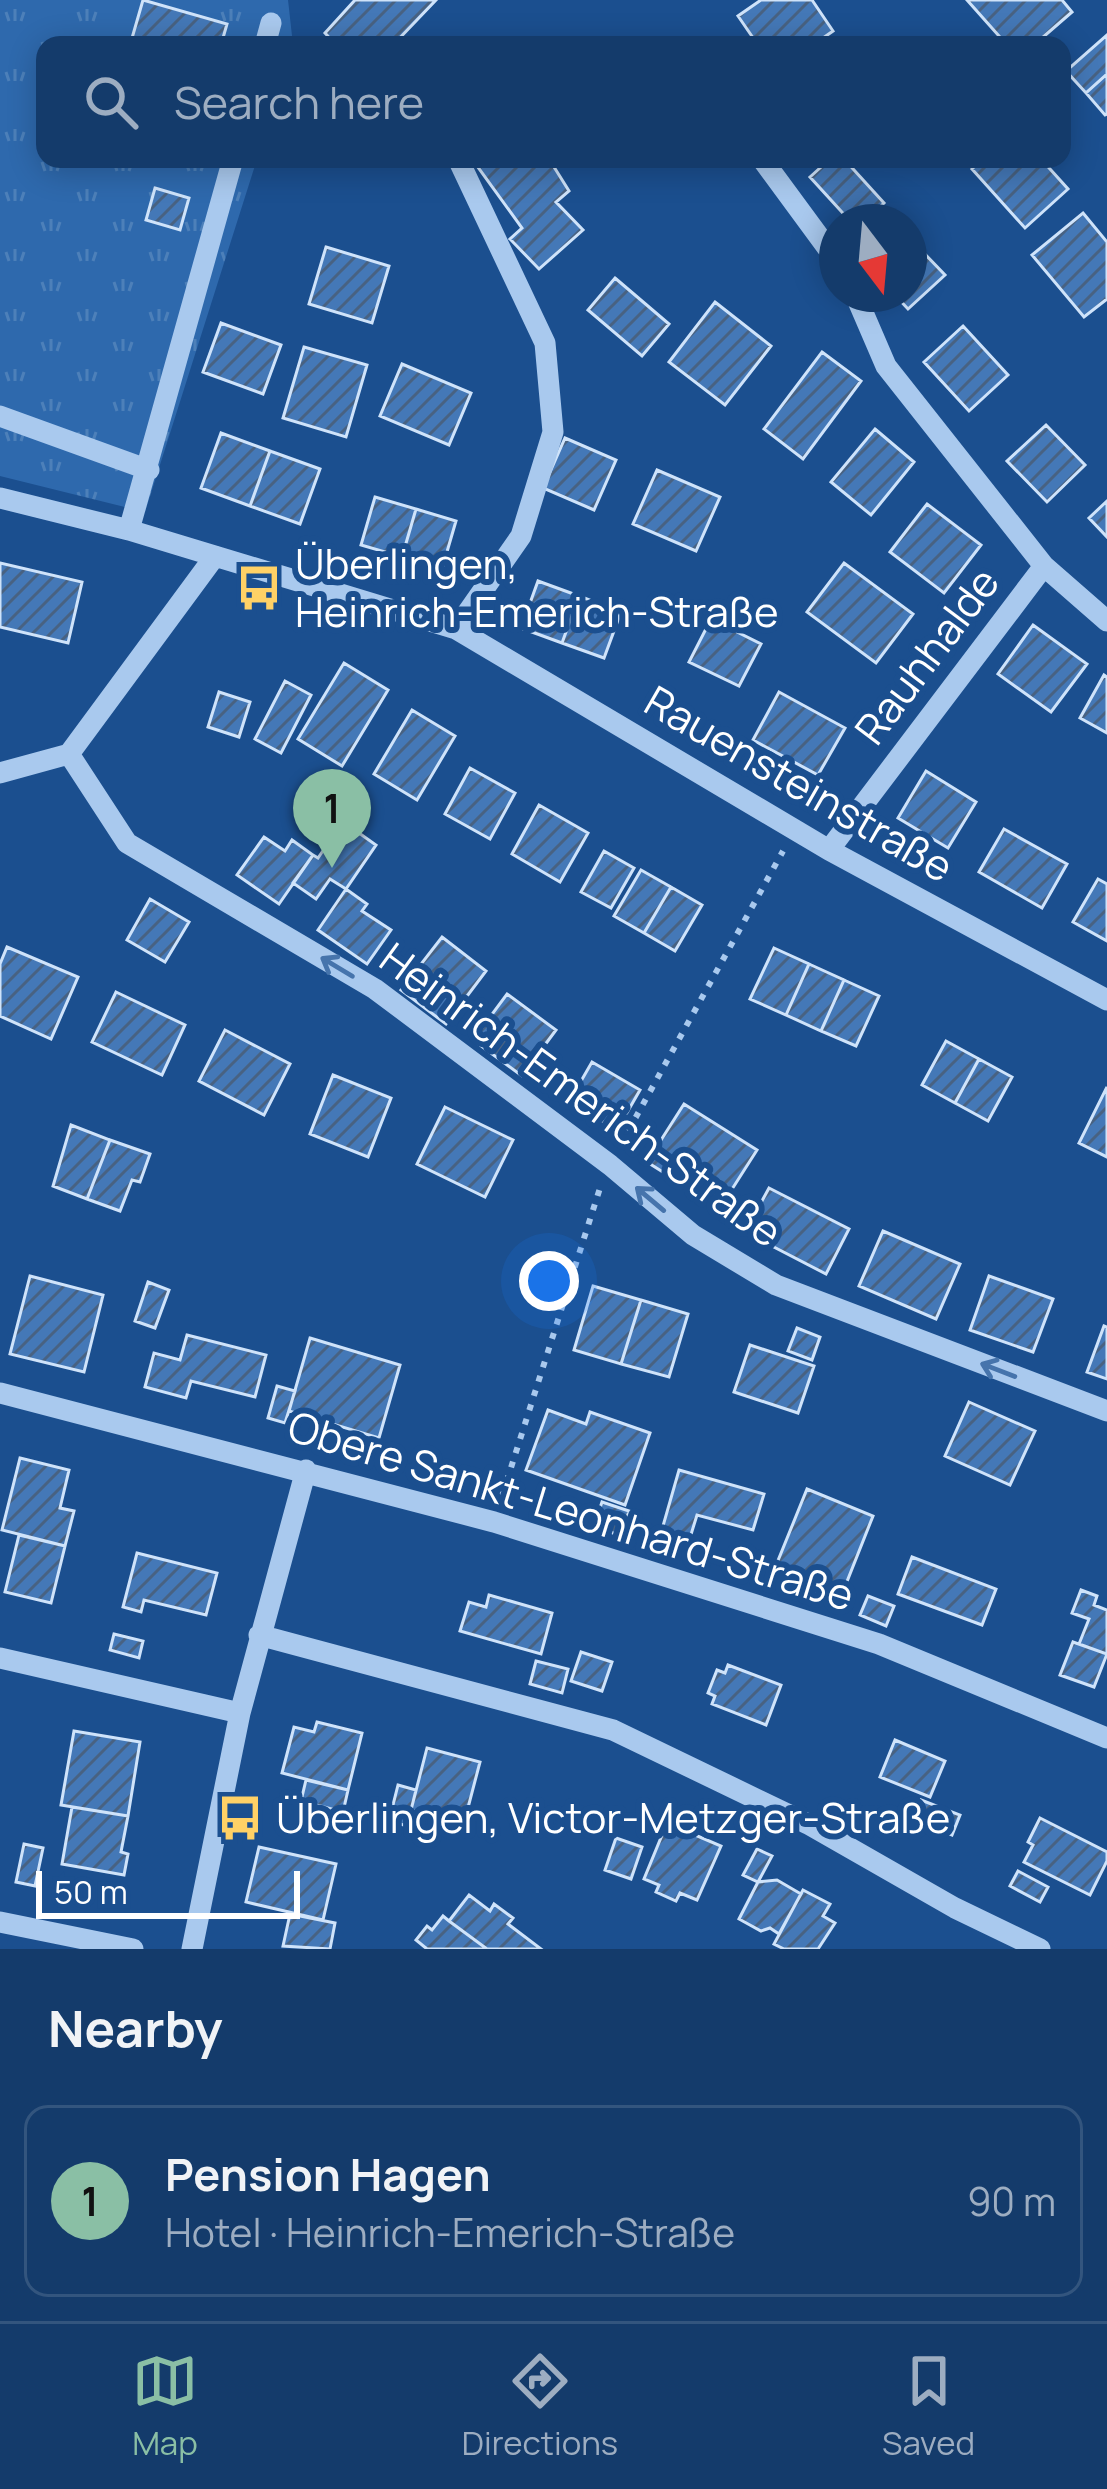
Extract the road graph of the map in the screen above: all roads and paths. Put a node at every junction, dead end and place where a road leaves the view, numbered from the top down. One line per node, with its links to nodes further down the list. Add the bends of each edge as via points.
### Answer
1 (231, 168): 7 (street)
2 (462, 168): 13 (street, via 545,343 553,432 521,536)
3 (769, 168): 4 (street)
4 (819, 237)
5 (863, 312): 11 (street, Rauhhalde, via 886,366)
6 (0, 416): 7 (street)
7 (148, 470): 9 (street)
8 (0, 498): 9 (street, Rauensteinstraße)
9 (129, 530): 10 (street, Rauensteinstraße)
10 (215, 556): 13 (street, Rauensteinstraße); 14 (street)
11 (1044, 566): 12 (street, Rauhhalde); 17 (street, Rauhhalde)
12 (1107, 621)
13 (456, 629): 16 (street, Rauensteinstraße)
14 (69, 754): 15 (street); 19 (street, Heinrich-Emerich-Straße, one-way to 14, via 375,989 127,842)
15 (0, 773)
16 (794, 829): 17 (street, Rauensteinstraße); 19 (path)
17 (830, 850): 18 (street, Rauensteinstraße)
18 (1107, 1000)
19 (610, 1165): 22 (street, Heinrich-Emerich-Straße, one-way to 19, via 776,1285 693,1235)
20 (589, 1218): 24 (path)
21 (0, 1393): 23 (street, Obere Sankt-Leonhard-Straße)
22 (1107, 1411)
23 (306, 1470): 24 (street, Obere Sankt-Leonhard-Straße); 25 (street)
24 (494, 1522): 28 (street, Obere Sankt-Leonhard-Straße, via 878,1644)
25 (260, 1635): 27 (street); 32 (street, via 613,1730)
26 (0, 1658): 27 (street)
27 (240, 1713): 31 (street)
28 (1107, 1738)
29 (0, 1922): 30 (street)
30 (133, 1949)
31 (192, 1949)
32 (1040, 1949)

